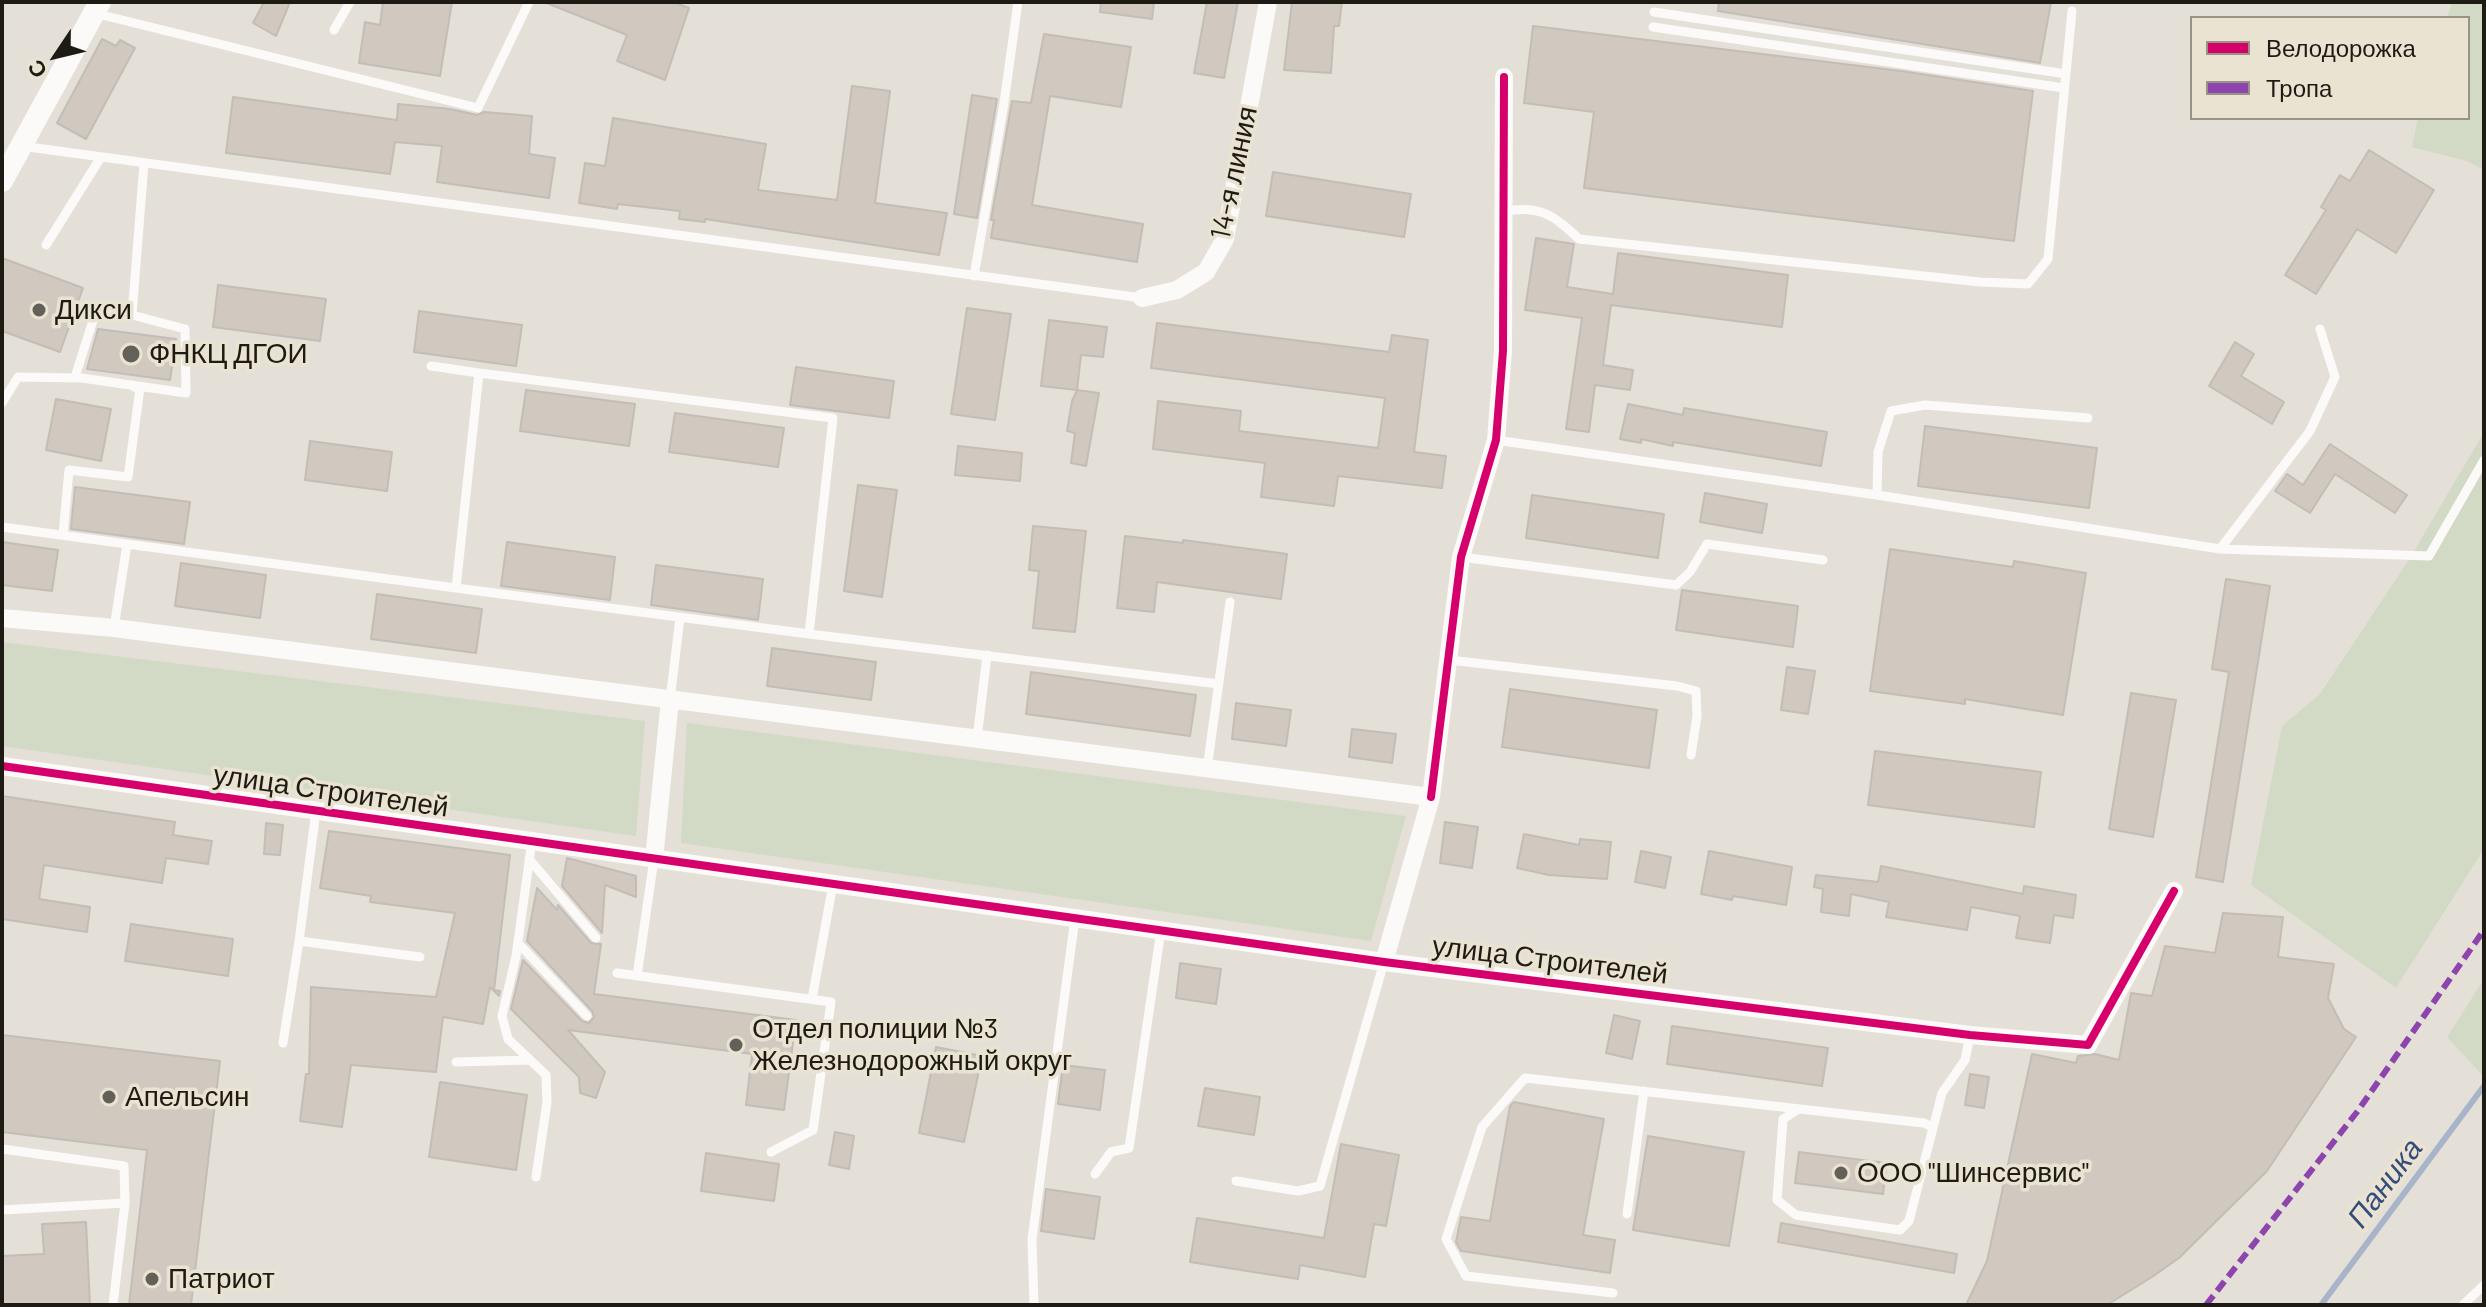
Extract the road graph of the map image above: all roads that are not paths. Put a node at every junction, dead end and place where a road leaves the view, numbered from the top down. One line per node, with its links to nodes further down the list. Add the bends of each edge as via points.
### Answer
1 (350, 2): 9 (lane)
2 (529, 2): 5 (lane, via 478,108)
3 (1018, 2): 19 (lane)
4 (1268, 2): 20 (street, 14-я линия, via 1225,239 1206,272 1177,290)
5 (97, 8): 13 (street)
6 (2072, 11): 10 (lane)
7 (1654, 12): 10 (lane)
8 (1653, 27): 12 (lane)
9 (334, 30)
10 (2066, 74): 12 (lane)
11 (1504, 77): 17 (street, улица Строителей)
12 (2064, 88): 17 (lane, via 2048,259 2028,284 1579,239 1555,218 1530,207)
13 (21, 146): 14 (lane); 16 (street)
14 (101, 157): 15 (lane); 18 (lane)
15 (144, 163): 19 (lane); 21 (lane)
16 (2, 181)
17 (1505, 211): 28 (street, улица Строителей)
18 (46, 245)
19 (974, 276): 20 (lane)
20 (1142, 298)
21 (132, 315): 25 (lane, via 95,314); 25 (lane, via 185,329 186,393)
22 (2320, 329): 34 (lane, via 2335,377 2317,418)
23 (431, 366): 24 (lane)
24 (479, 373): 37 (lane); 42 (lane, via 833,418)
25 (75, 377): 26 (lane, via 18,377); 32 (lane, via 140,388 128,477 69,470)
26 (2, 403)
27 (2088, 418): 30 (lane, via 1925,405 1891,411 1878,452)
28 (1496, 440): 30 (lane); 35 (street, улица Строителей)
29 (2484, 460): 34 (lane, via 2429,556)
30 (1877, 495): 34 (lane)
31 (2, 527): 32 (lane)
32 (63, 535): 33 (lane)
33 (127, 544): 37 (lane); 41 (lane)
34 (2220, 549)
35 (1461, 557): 36 (lane, via 1676,585 1707,544); 44 (street, улица Строителей)
36 (1823, 560)
37 (456, 588): 40 (lane)
38 (1230, 602): 45 (lane)
39 (2, 618): 41 (street)
40 (680, 618): 42 (lane); 46 (lane)
41 (114, 628): 46 (street)
42 (809, 634): 43 (lane)
43 (987, 655): 45 (lane); 47 (lane)
44 (1449, 660): 48 (lane, via 1696,691); 51 (street, улица Строителей)
45 (1219, 684): 50 (lane)
46 (670, 700): 47 (street); 54 (street)
47 (977, 739): 50 (street)
48 (1691, 755)
49 (2, 766): 52 (street, улица Строителей)
50 (1207, 769): 51 (street)
51 (1431, 797): 63 (street, улица Строителей)
52 (316, 811): 53 (street, улица Строителей); 60 (lane)
53 (530, 850): 54 (street, улица Строителей); 59 (lane); 61 (lane)
54 (654, 859): 55 (street, улица Строителей); 65 (lane)
55 (833, 884): 57 (street, улица Строителей); 66 (lane)
56 (2174, 891): 68 (street, улица Строителей, via 2088,1045)
57 (1075, 918): 58 (street, улица Строителей); 86 (lane, via 1032,1239)
58 (1161, 930): 63 (street, улица Строителей); 77 (lane, via 1129,1148 1111,1152)
59 (596, 938)
60 (299, 941): 62 (lane); 69 (lane)
61 (518, 943): 67 (lane); 70 (lane, via 502,1016 508,1039)
62 (420, 957)
63 (1384, 962): 68 (street, улица Строителей); 79 (lane, via 1320,1186 1298,1191)
64 (617, 973): 65 (lane)
65 (637, 976): 66 (lane)
66 (812, 999): 76 (lane, via 831,1002 813,1130)
67 (587, 1016)
68 (1970, 1035): 74 (lane, via 1965,1060 1942,1093)
69 (283, 1043)
70 (530, 1060): 71 (lane); 78 (lane, via 546,1075)
71 (456, 1062)
72 (1644, 1091): 73 (lane); 82 (lane); 84 (lane, via 1525,1078 1482,1127 1446,1239 1466,1276)
73 (1799, 1109): 74 (lane); 74 (lane, via 1783,1119 1777,1200 1796,1215 1900,1230 1909,1221)
74 (1932, 1127)
75 (2, 1149): 80 (lane, via 124,1166)
76 (771, 1152)
77 (1095, 1174)
78 (536, 1177)
79 (1236, 1181)
80 (125, 1203): 81 (lane); 85 (lane)
81 (2, 1210)
82 (1627, 1214)
83 (2484, 1285): 87 (lane)
84 (1613, 1293)
85 (113, 1305)
86 (1034, 1305)
87 (2463, 1305)

